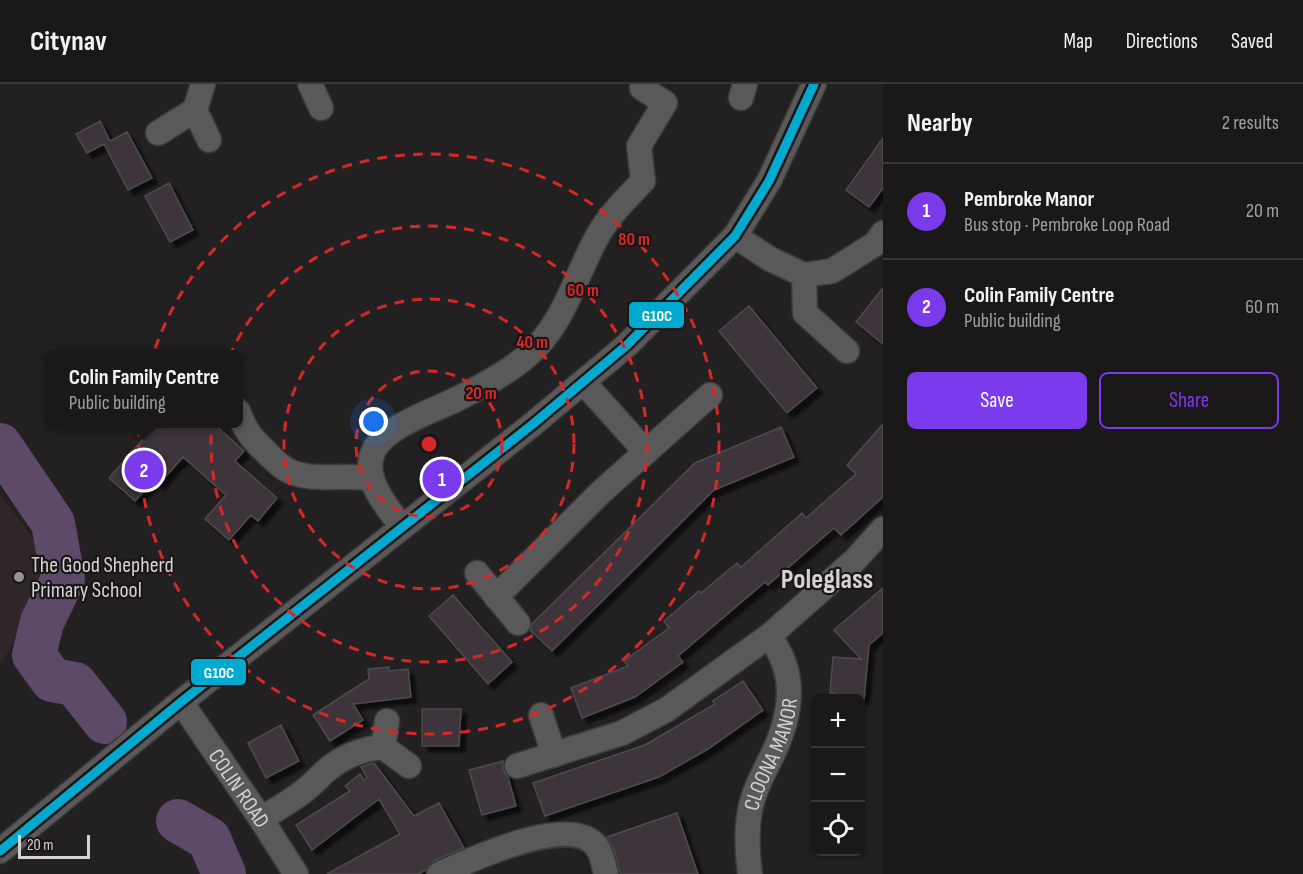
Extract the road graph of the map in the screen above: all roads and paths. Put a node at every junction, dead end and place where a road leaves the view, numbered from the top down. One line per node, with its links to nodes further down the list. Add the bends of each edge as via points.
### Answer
1 (203, 84): 6 (street)
2 (310, 84): 5 (street)
3 (814, 84): 10 (street, via 769,181)
4 (642, 88): 17 (street, via 665,102 639,147 644,181 616,209 597,237 550,332 528,355 497,376 384,437 374,451)
5 (321, 108)
6 (195, 110): 7 (street); 8 (street)
7 (158, 133)
8 (209, 140)
9 (883, 233): 11 (street, via 875,244 832,271)
10 (735, 237): 11 (street); 13 (street, via 627,345)
11 (804, 275): 12 (street, via 805,313)
12 (847, 351)
13 (584, 382): 16 (street); 18 (street)
14 (710, 395): 16 (street)
15 (243, 422): 17 (street, via 250,437 286,471 305,476)
16 (646, 452): 21 (street)
17 (372, 479): 18 (street)
18 (402, 527): 24 (street)
19 (883, 529): 23 (street, via 855,560)
20 (477, 573): 21 (street)
21 (496, 597): 22 (street)
22 (518, 623)
23 (769, 636): 28 (street, via 666,710 622,733); 36 (street, CLOONA MANOR, via 789,678 789,701 785,724 750,808 746,844)
24 (181, 702): 31 (street, COLIN ROAD); 32 (street)
25 (541, 716): 28 (street)
26 (387, 721): 27 (street)
27 (383, 747): 30 (street); 31 (street, via 365,748 342,759)
28 (554, 755): 29 (street)
29 (517, 765)
30 (409, 766)
31 (261, 819): 33 (street, COLIN ROAD)
32 (0, 851)
33 (296, 874)
34 (439, 874): 35 (street, via 547,834 578,834 597,847)
35 (606, 874)
36 (750, 874)

